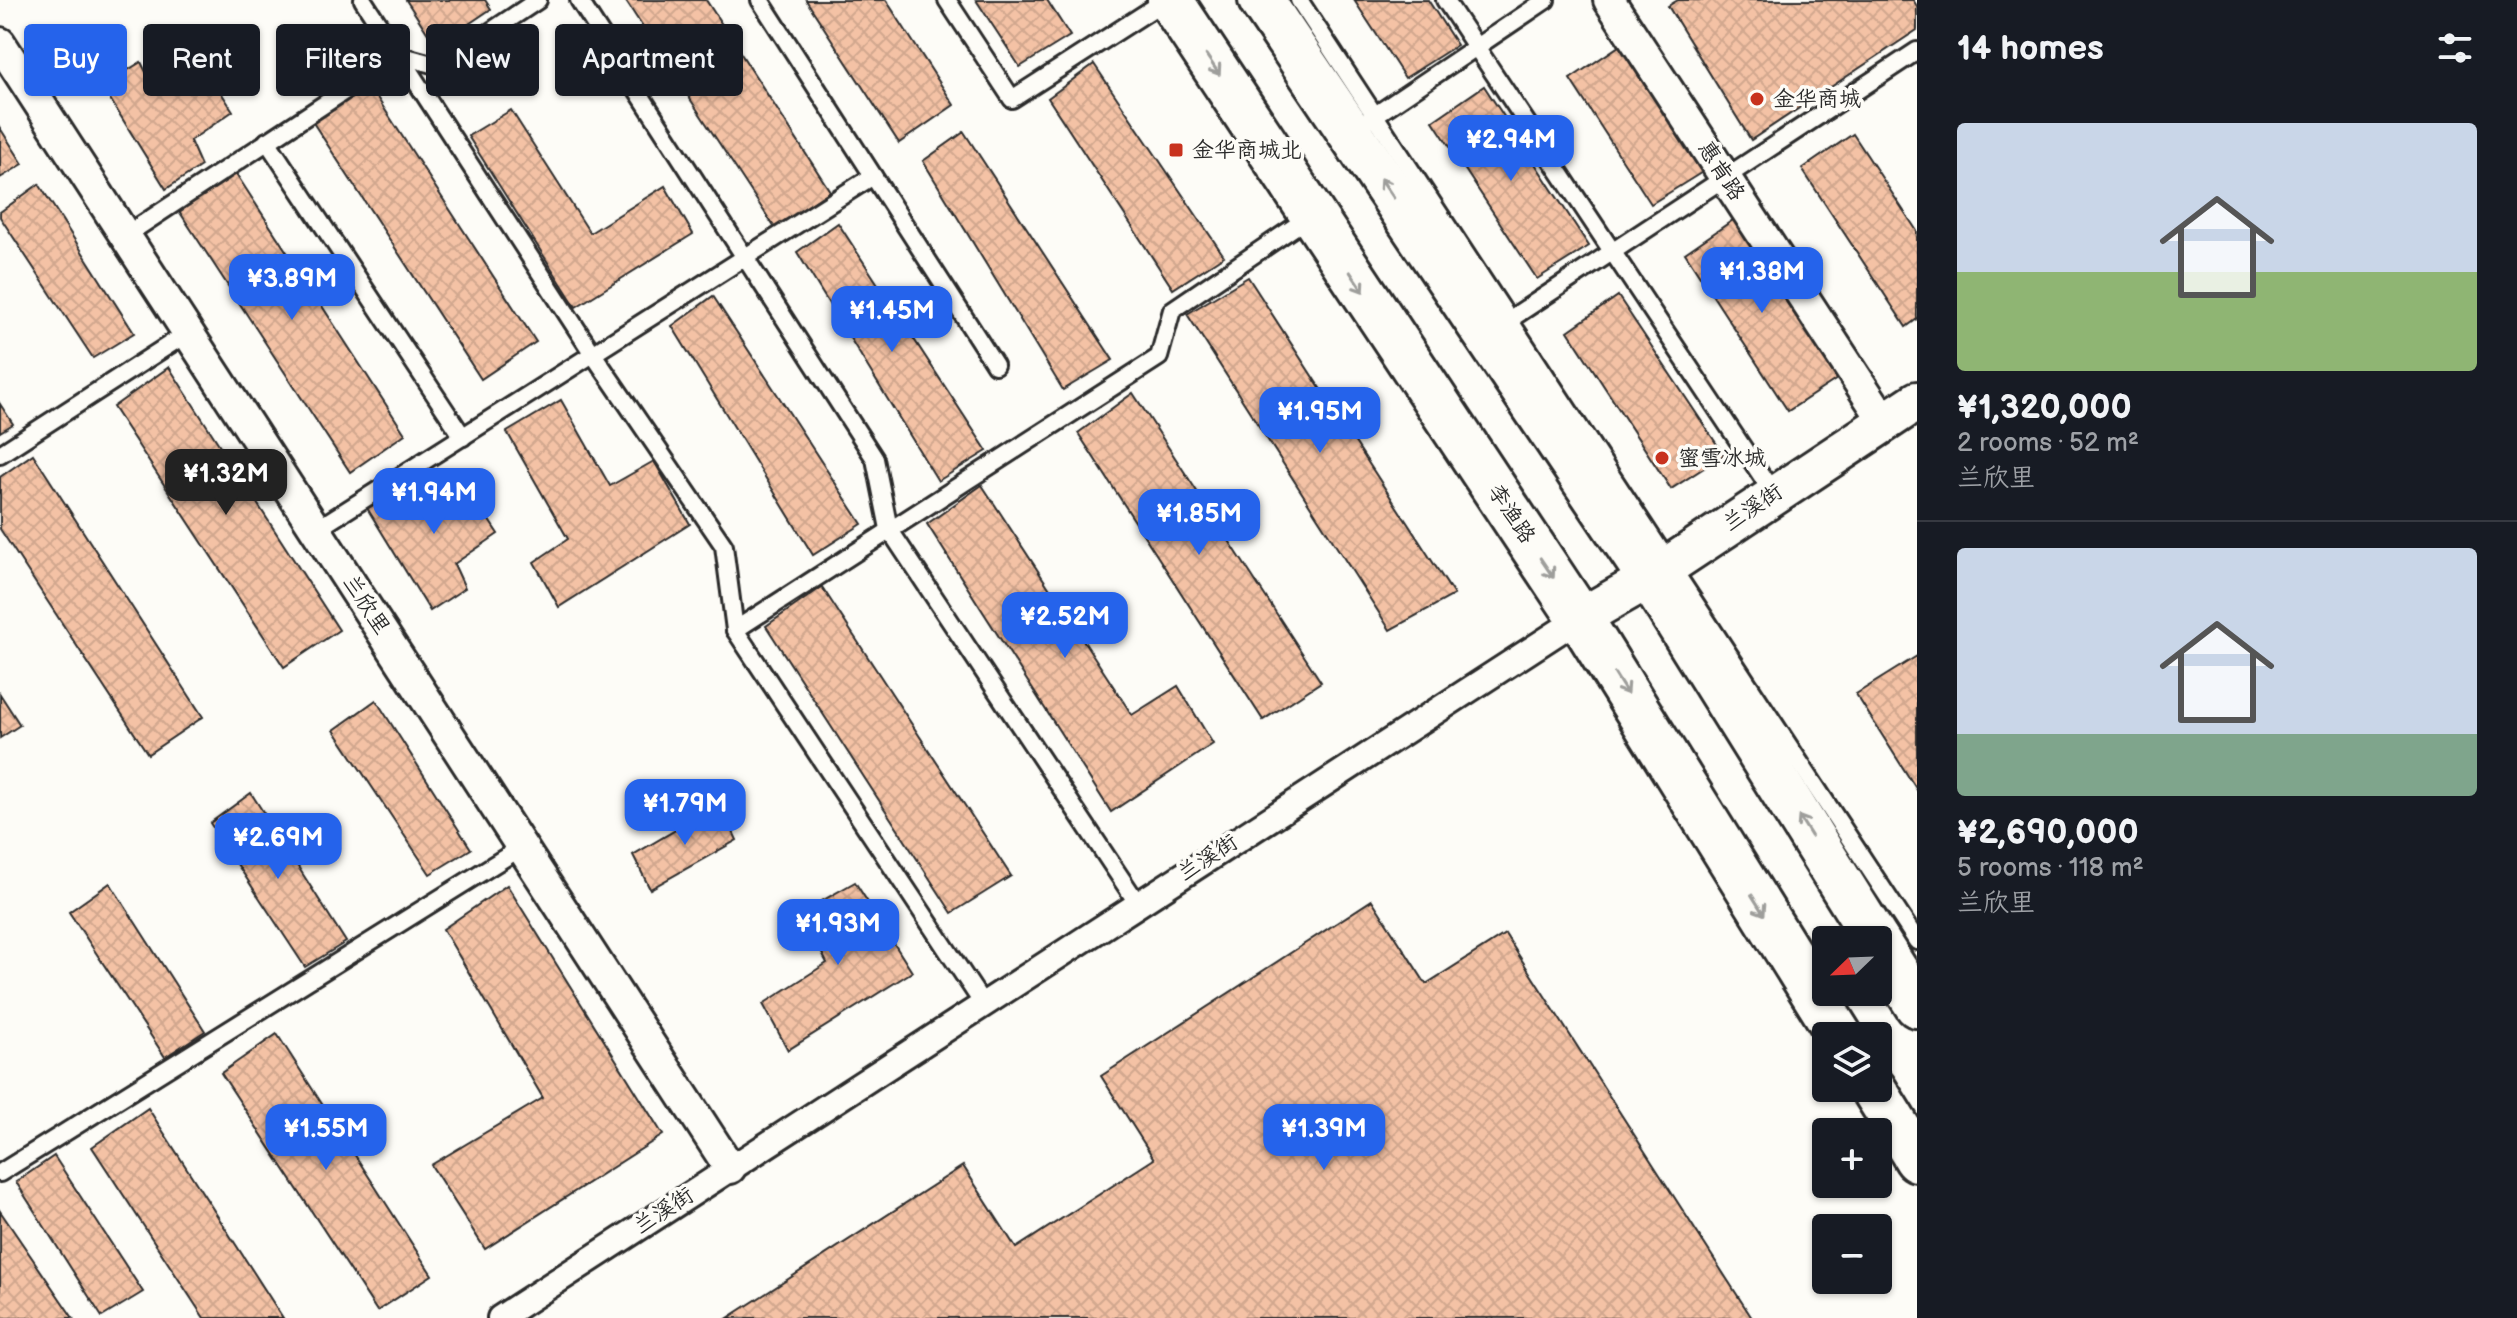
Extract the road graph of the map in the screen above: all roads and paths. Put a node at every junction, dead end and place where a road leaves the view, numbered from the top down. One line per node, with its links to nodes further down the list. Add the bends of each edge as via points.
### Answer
1 (363, 0): 12 (lane)
2 (538, 0): 16 (lane, via 439,66)
3 (579, 0): 26 (lane)
4 (760, 0): 21 (lane)
5 (947, 0): 6 (lane, via 1012,99)
6 (1168, 0): 23 (main road, 李渔路, one-way to 23)
7 (1261, 0): 19 (main road)
8 (1299, 0): 19 (lane)
9 (1445, 0): 14 (lane)
10 (1546, 0): 14 (lane)
11 (1609, 0): 22 (street, 惠肯路)
12 (379, 24)
13 (0, 43): 24 (street, 兰欣里)
14 (1477, 47): 19 (lane); 25 (lane)
15 (1917, 51): 22 (lane)
16 (410, 58)
17 (410, 72): 29 (lane)
18 (336, 96): 20 (lane)
19 (1362, 124): 27 (main road)
20 (267, 141): 24 (lane); 33 (lane)
21 (873, 176): 26 (lane); 30 (lane)
22 (1725, 177): 25 (lane); 32 (street, 惠肯路)
23 (1312, 215): 37 (lane, via 1172,310 1159,357); 39 (main road, 李渔路, one-way to 39)
24 (126, 235): 28 (street, 兰欣里)
25 (1612, 252): 27 (lane); 35 (lane)
26 (745, 257): 29 (lane); 37 (lane, via 875,459)
27 (1497, 327): 38 (main road)
28 (189, 332): 34 (lane); 36 (street, 兰欣里)
29 (593, 354): 33 (lane); 40 (lane, via 724,546)
30 (995, 365)
31 (1917, 401): 32 (street, 兰溪街)
32 (1885, 422): 35 (street, 兰溪街)
33 (463, 437): 36 (lane)
34 (0, 454)
35 (1773, 493): 38 (street, 兰溪街)
36 (317, 529): 41 (street, 兰欣里)
37 (889, 529): 40 (lane); 42 (lane)
38 (1660, 572): 39 (street, 兰溪街); 43 (main road, one-way to 38); 44 (lane)
39 (1580, 618): 42 (street, 兰溪街); 48 (main road, 李渔路, one-way to 48)
40 (735, 630): 46 (lane)
41 (522, 847): 51 (street, 兰欣里); 52 (lane)
42 (1138, 904): 46 (street, 兰溪街)
43 (1868, 926)
44 (1917, 941)
45 (1892, 965): 47 (main road)
46 (983, 1004): 51 (street, 兰溪街)
47 (1917, 1005)
48 (1831, 1022)
49 (1882, 1102): 50 (main road)
50 (1917, 1159)
51 (730, 1168): 53 (street, 兰溪街)
52 (0, 1173)
53 (500, 1318)

